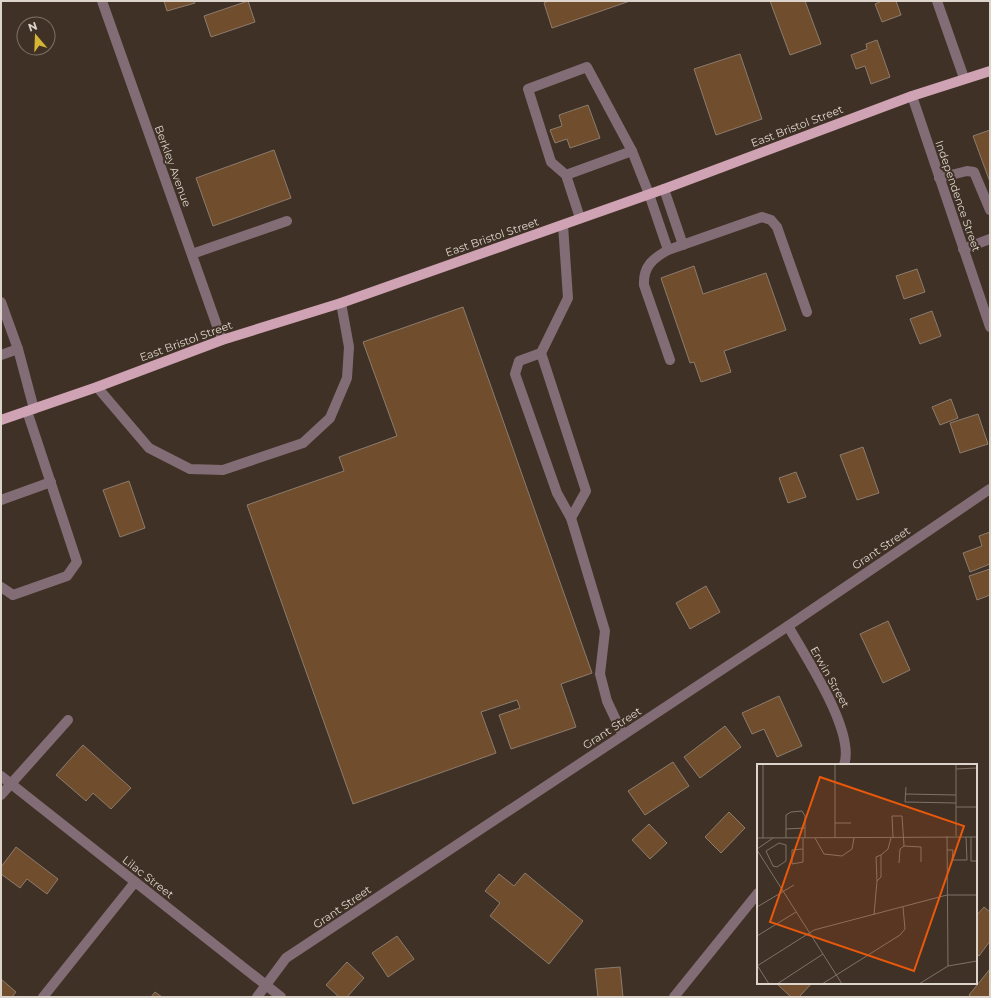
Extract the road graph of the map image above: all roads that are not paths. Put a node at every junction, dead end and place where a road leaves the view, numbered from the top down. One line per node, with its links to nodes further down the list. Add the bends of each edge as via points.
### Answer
1 (102, 1): 19 (street, Berkley Avenue)
2 (937, 1): 4 (street)
3 (990, 71): 4 (main road, East Bristol Street)
4 (964, 78): 5 (main road, East Bristol Street)
5 (912, 96): 8 (street, Independence Street); 9 (main road, East Bristol Street)
6 (632, 151): 7 (street); 7 (street, via 588,67 528,89 551,162); 10 (street)
7 (566, 174): 12 (street)
8 (939, 178): 11 (street, via 967,170 974,172); 17 (street, Independence Street)
9 (664, 189): 10 (main road, East Bristol Street); 16 (street)
10 (649, 194): 12 (main road, East Bristol Street); 18 (street)
11 (990, 210)
12 (580, 218): 14 (main road, East Bristol Street)
13 (287, 221): 19 (street)
14 (563, 225): 21 (main road, East Bristol Street); 26 (street, via 568,298)
15 (990, 239): 17 (street)
16 (683, 245): 18 (street); 22 (street, via 762,217 771,220 777,227)
17 (963, 249): 23 (street, Independence Street)
18 (668, 250): 28 (street, via 647,266 644,285)
19 (192, 254): 24 (street, Berkley Avenue)
20 (1, 302): 25 (street)
21 (341, 303): 24 (main road, East Bristol Street); 29 (street, via 348,347 348,378 330,418 303,443 223,470 190,469 148,448)
22 (807, 312)
23 (990, 327)
24 (222, 340): 29 (main road, East Bristol Street)
25 (18, 349): 27 (street); 30 (street)
26 (541, 353): 35 (street, via 586,491); 35 (street, via 519,361 515,374 557,493)
27 (1, 355)
28 (670, 360)
29 (97, 387): 30 (main road, East Bristol Street)
30 (30, 410): 31 (main road, East Bristol Street); 32 (street)
31 (1, 420)
32 (51, 482): 34 (street); 36 (street, via 77,562 67,576 13,595)
33 (990, 489): 37 (street, Grant Street)
34 (1, 500)
35 (571, 518): 39 (street, via 605,631 600,674)
36 (1, 587)
37 (788, 626): 39 (street, Grant Street); 40 (street, Erwin Street, via 837,714 847,757)
38 (68, 720): 42 (street)
39 (622, 735): 46 (street, Grant Street, via 286,958)
40 (844, 764)
41 (1, 776): 42 (street, Lilac Street)
42 (10, 783): 43 (street); 44 (street, Lilac Street)
43 (1, 795)
44 (135, 882): 46 (street, Lilac Street); 47 (street)
45 (757, 894): 50 (street)
46 (266, 986): 48 (street, Grant Street); 49 (street, Lilac Street)
47 (43, 997)
48 (257, 997)
49 (281, 997)
50 (674, 997)

